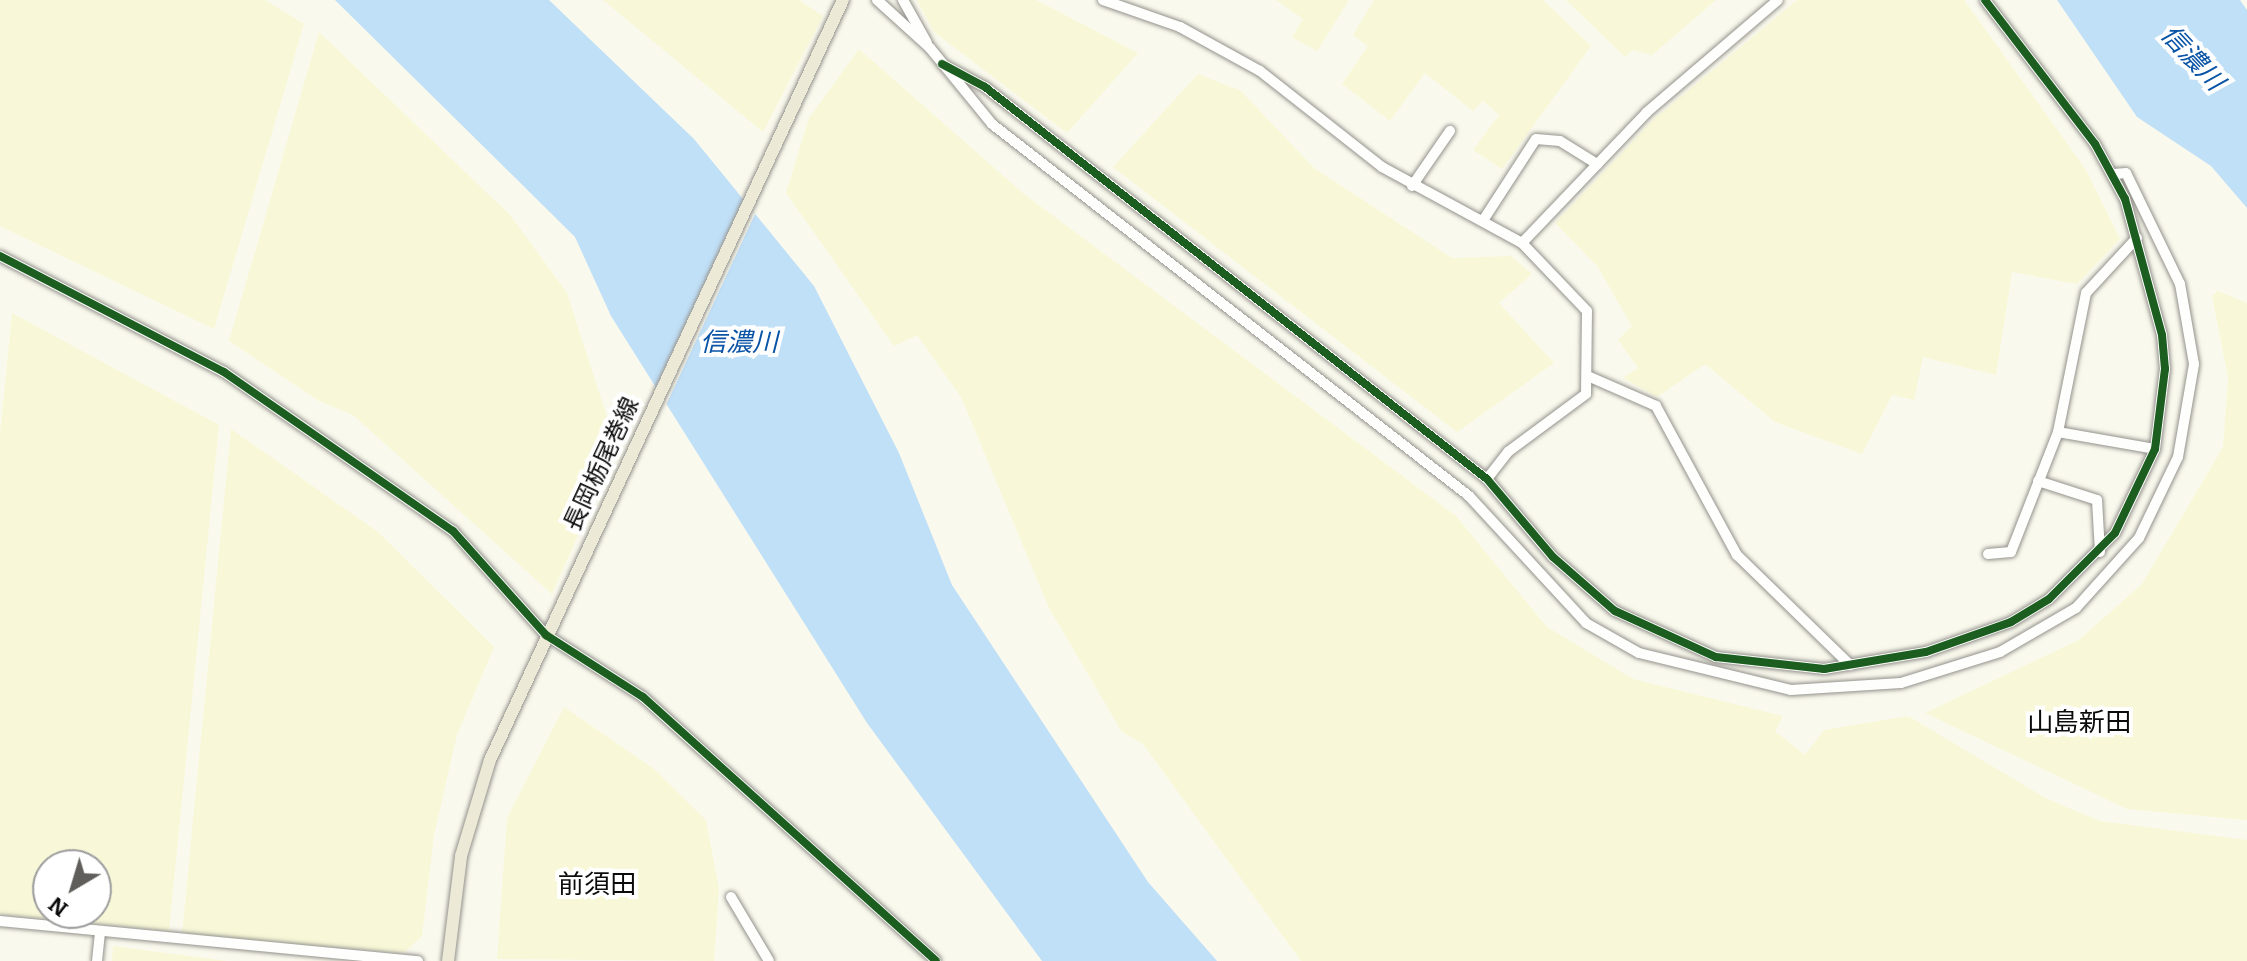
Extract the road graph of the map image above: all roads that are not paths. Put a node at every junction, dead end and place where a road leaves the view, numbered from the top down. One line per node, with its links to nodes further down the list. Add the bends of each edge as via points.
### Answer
1 (843, 0): 24 (main road, 長岡栃尾巻線)
2 (877, 0): 7 (street)
3 (903, 0): 7 (street)
4 (1103, 0): 12 (street, via 1180,27 1260,71)
5 (1778, 0): 10 (street)
6 (1985, 0): 11 (street)
7 (930, 48): 8 (street)
8 (942, 64): 11 (street, via 992,124 1469,496 1586,623 1639,653 1791,690 1901,683 2000,652 2076,608 2139,538 2187,427 2193,351 2180,284 2126,173); 20 (street, via 985,87)
9 (1450, 131): 12 (street)
10 (1597, 164): 13 (street, via 1560,141 1536,139); 15 (street)
11 (2114, 174): 14 (street)
12 (1412, 186): 13 (street)
13 (1484, 219): 15 (street)
14 (2137, 238): 18 (street, via 2078,311); 19 (street, via 2165,369)
15 (1522, 243): 17 (street, via 1587,311)
16 (0, 256): 24 (street, via 164,337 300,420 453,531)
17 (1590, 377): 20 (street, via 1573,409 1508,452); 25 (street, via 1656,406 1737,555)
18 (2058, 432): 19 (street); 21 (street)
19 (2155, 449): 23 (street)
20 (1487, 479): 25 (street, via 1579,582 1649,630 1750,666)
21 (2038, 481): 22 (street, via 2011,552); 23 (street, via 2097,500)
22 (1988, 554)
23 (2100, 554): 25 (street, via 2011,622 1896,660)
24 (546, 635): 31 (main road, 長岡栃尾巻線, via 470,818); 33 (street, via 662,713)
25 (1850, 665)
26 (731, 897): 32 (street)
27 (0, 921): 28 (street)
28 (100, 932): 29 (street); 30 (street)
29 (97, 961)
30 (418, 961)
31 (448, 961)
32 (769, 961)
33 (936, 961)

